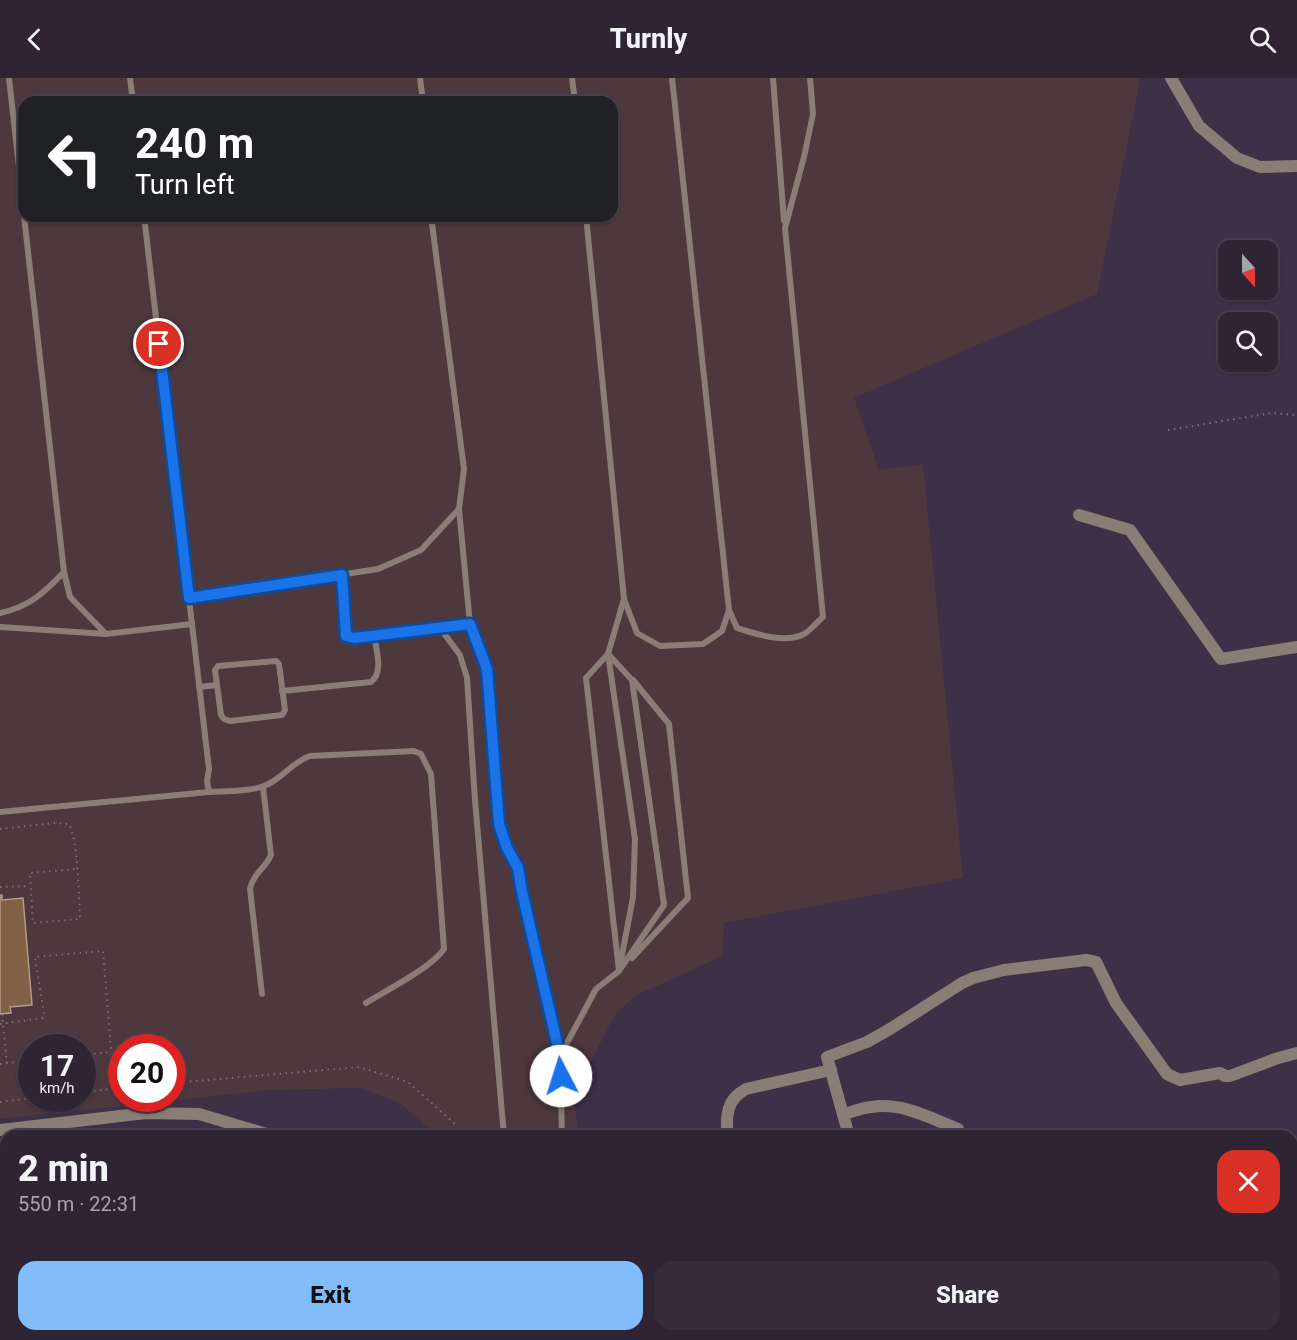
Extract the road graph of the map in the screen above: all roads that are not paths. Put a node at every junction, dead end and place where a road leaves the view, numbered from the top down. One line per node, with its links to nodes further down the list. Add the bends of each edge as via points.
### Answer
1 (9, 78): 12 (lane)
2 (130, 78): 9 (lane)
3 (420, 78): 10 (lane)
4 (572, 78): 11 (lane)
5 (672, 78): 25 (lane)
6 (773, 78): 18 (lane)
7 (810, 78): 18 (lane, via 813,114)
8 (1171, 78): 13 (street, via 1199,126 1237,158 1260,167)
9 (132, 96)
10 (422, 96)
11 (574, 96)
12 (18, 160)
13 (1297, 166)
14 (25, 222): 21 (lane)
15 (145, 222): 23 (lane)
16 (432, 222): 19 (lane, via 464,469)
17 (587, 222): 24 (lane)
18 (785, 228): 25 (lane, via 823,617 803,634 784,638 737,628)
19 (459, 509): 22 (lane, via 421,550 378,569); 28 (lane)
20 (1079, 515): 33 (street, via 1131,530 1221,659)
21 (63, 572): 26 (lane, via 43,594 16,610); 31 (lane, via 70,597)
22 (342, 575): 23 (lane); 32 (lane, via 346,636)
23 (189, 598): 27 (lane)
24 (624, 599): 25 (lane, via 637,633 660,646 703,644 722,631); 34 (lane)
25 (729, 610)
26 (0, 613)
27 (192, 624): 31 (lane); 37 (lane)
28 (470, 624): 30 (lane); 46 (lane, via 487,669 499,824 518,868)
29 (0, 627): 31 (lane)
30 (440, 628): 32 (lane); 52 (lane, via 460,655 467,678)
31 (106, 634)
32 (374, 635): 38 (lane, via 379,671 370,682)
33 (1297, 647)
34 (608, 654): 35 (lane); 42 (lane, via 635,839 633,897); 42 (lane, via 585,678)
35 (632, 680): 42 (lane, via 664,905); 42 (lane, via 669,724 688,898)
36 (217, 685): 37 (lane); 38 (lane, via 218,666 276,661); 38 (lane, via 220,715 230,722 282,715)
37 (199, 687): 40 (lane)
38 (282, 691)
39 (263, 787): 40 (lane); 43 (lane, via 271,855 254,876 250,889); 44 (lane, via 310,756 414,751 426,761 431,780 444,949 433,961)
40 (208, 792): 41 (lane)
41 (0, 812)
42 (619, 971): 46 (lane, via 596,989)
43 (262, 994)
44 (366, 1003)
45 (1297, 1053): 47 (street, via 1230,1076 1220,1073 1174,1078 1167,1074 1116,1003 1099,965 1086,960 1004,970 962,983 867,1042 827,1057)
46 (560, 1056): 53 (lane)
47 (831, 1070): 48 (street); 54 (street, via 746,1089 738,1094 726,1114)
48 (843, 1114): 49 (street, via 889,1106); 55 (street)
49 (958, 1129)
50 (0, 1130): 51 (street, via 146,1113 199,1114)
51 (253, 1130)
52 (503, 1130)
53 (562, 1130)
54 (727, 1130)
55 (847, 1130)

